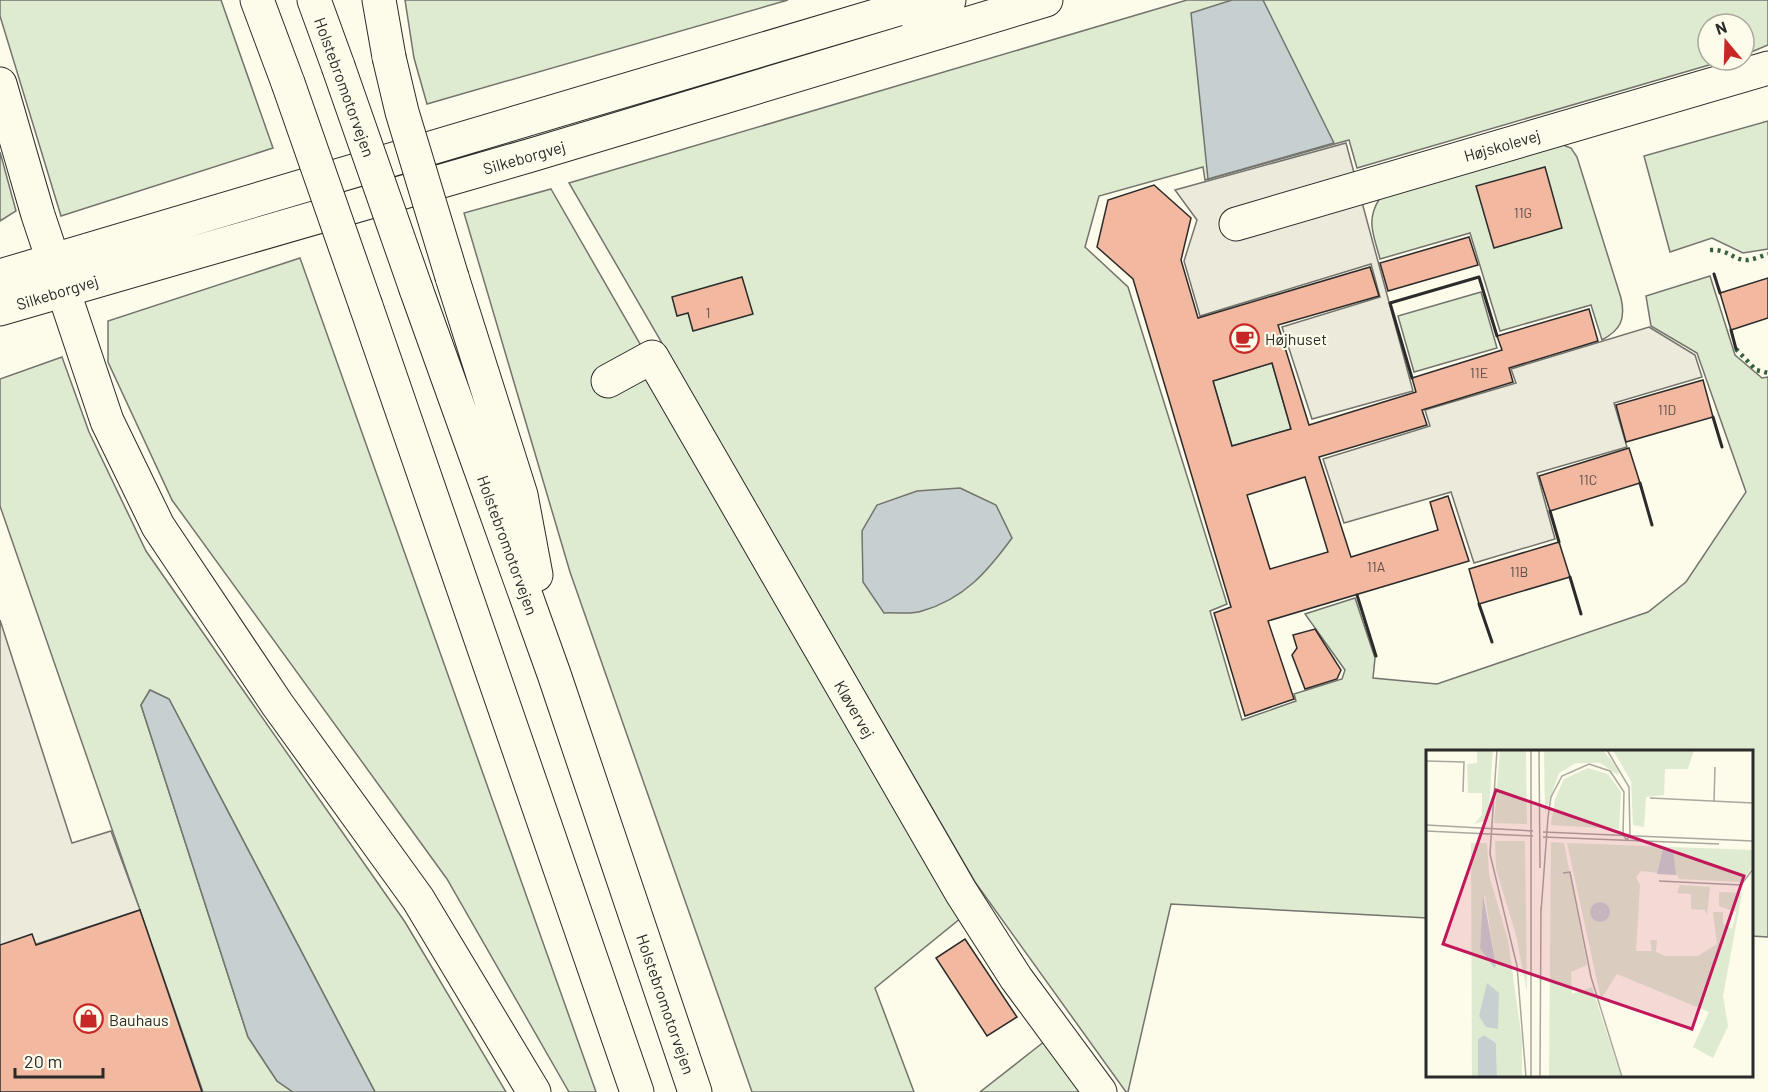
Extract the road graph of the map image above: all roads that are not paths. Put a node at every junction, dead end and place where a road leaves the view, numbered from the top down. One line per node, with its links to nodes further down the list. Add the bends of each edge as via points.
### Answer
1 (257, 0): 17 (main road, bridge)
2 (314, 0): 15 (main road, Holstebromotorvejen, bridge)
3 (379, 0): 15 (main road, bridge, via 402,112 521,495)
4 (949, 0): 7 (main road)
5 (1046, 0): 7 (main road, Silkeborgvej)
6 (912, 2): 7 (main road); 11 (main road, Silkeborgvej)
7 (941, 32): 11 (main road, Silkeborgvej, via 535,154)
8 (1768, 68): 10 (main road, Højskolevej)
9 (0, 84): 11 (main road)
10 (1236, 224)
11 (58, 275): 12 (main road, Silkeborgvej); 13 (main road, Silkeborgvej); 16 (main road, via 107,421 158,526 277,704 418,899)
12 (0, 276)
13 (0, 309)
14 (608, 381): 19 (main road, Kløvervej, via 652,357 961,892 1016,978)
15 (554, 674): 18 (main road, Holstebromotorvejen)
16 (534, 1092)
17 (638, 1092)
18 (695, 1092)
19 (1100, 1092)

